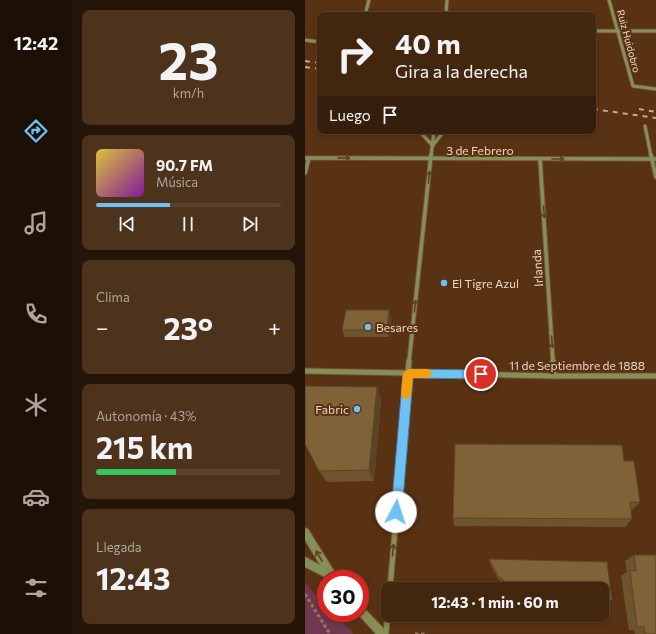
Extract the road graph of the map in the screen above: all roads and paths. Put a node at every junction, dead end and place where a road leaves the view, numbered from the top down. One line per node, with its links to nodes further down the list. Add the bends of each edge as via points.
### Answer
1 (369, 0): 4 (street)
2 (447, 0): 5 (street)
3 (609, 0): 7 (street, Ruiz Huidobro)
4 (366, 12)
5 (446, 12)
6 (596, 31): 7 (street)
7 (617, 31): 8 (street); 11 (street, Ruiz Huidobro, via 633,86)
8 (656, 31)
9 (305, 40): 10 (street)
10 (317, 42)
11 (656, 89)
12 (645, 126): 20 (street)
13 (422, 134): 16 (street)
14 (434, 134): 16 (street)
15 (443, 134): 16 (street)
16 (433, 146): 18 (street)
17 (307, 158): 18 (street, 3 de Febrero, one-way to 18); 22 (street)
18 (431, 159): 19 (street, 3 de Febrero); 25 (street, one-way to 18)
19 (540, 159): 20 (street, 3 de Febrero, one-way to 20); 26 (street, Irlanda, one-way to 26)
20 (651, 159): 21 (street, 3 de Febrero); 23 (street)
21 (656, 159)
22 (305, 173)
23 (656, 177)
24 (305, 371): 25 (street, 11 de Septiembre de 1888)
25 (408, 373): 26 (street, 11 de Septiembre de 1888); 32 (street, one-way to 25)
26 (554, 376): 27 (street, 11 de Septiembre de 1888)
27 (656, 376)
28 (305, 532): 31 (street, one-way to 28)
29 (305, 562): 30 (street)
30 (320, 570)
31 (329, 570)
32 (391, 582)
33 (305, 594): 36 (path)
34 (369, 619): 37 (street)
35 (386, 622): 37 (street)
36 (330, 634)
37 (385, 634)
38 (415, 634): 39 (path)
39 (425, 634)

